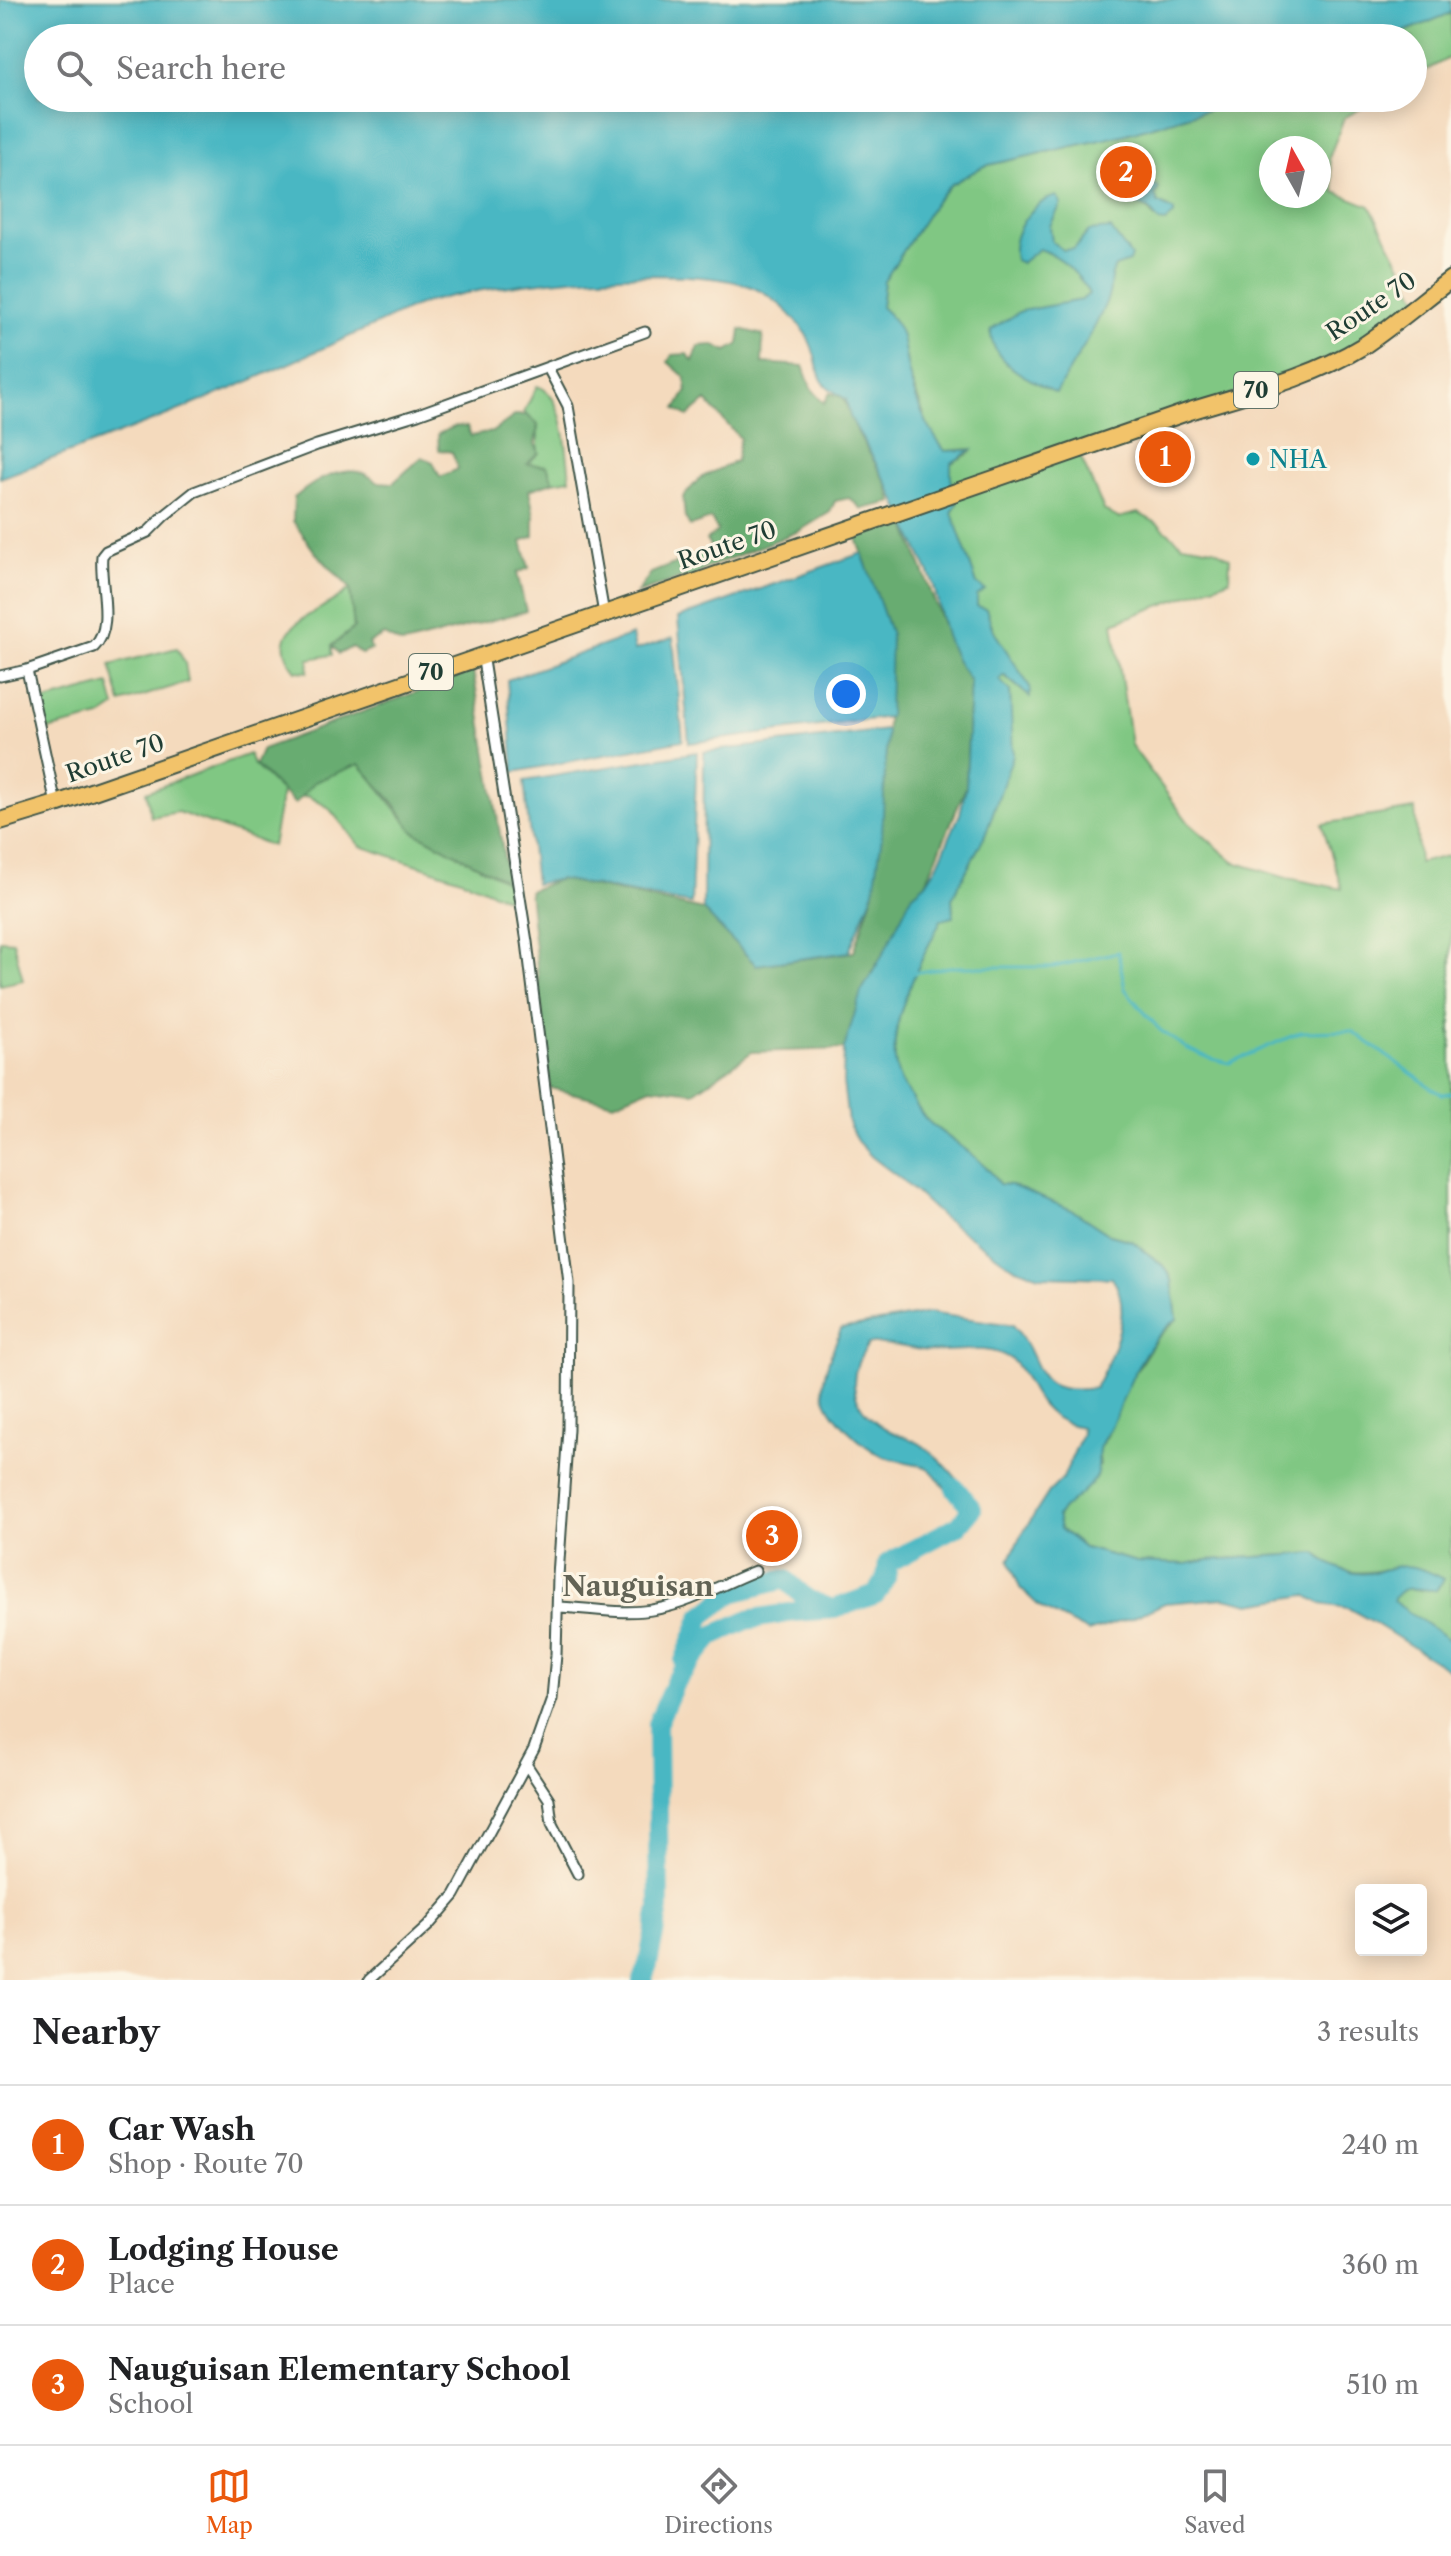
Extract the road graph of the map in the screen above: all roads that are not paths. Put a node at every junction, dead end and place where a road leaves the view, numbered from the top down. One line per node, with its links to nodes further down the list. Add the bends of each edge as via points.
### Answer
1 (1451, 279): 4 (highway, Route 70 / 70, via 1362,346 1319,368)
2 (645, 332): 3 (street)
3 (548, 368): 4 (street, via 568,406); 6 (street, via 194,492 148,532 102,556 101,640)
4 (604, 614): 5 (highway, Route 70 / 70)
5 (482, 654): 8 (highway, Route 70 / 70); 11 (street, via 527,942 569,1283)
6 (27, 670): 7 (street); 8 (street)
7 (0, 676)
8 (56, 804): 9 (highway, Route 70 / 70)
9 (0, 821)
10 (755, 1571): 11 (street, via 655,1610)
11 (558, 1607): 12 (street, via 552,1698)
12 (526, 1764): 13 (street, via 549,1799 552,1824); 14 (street, via 450,1902)
13 (578, 1874)
14 (369, 1980)

